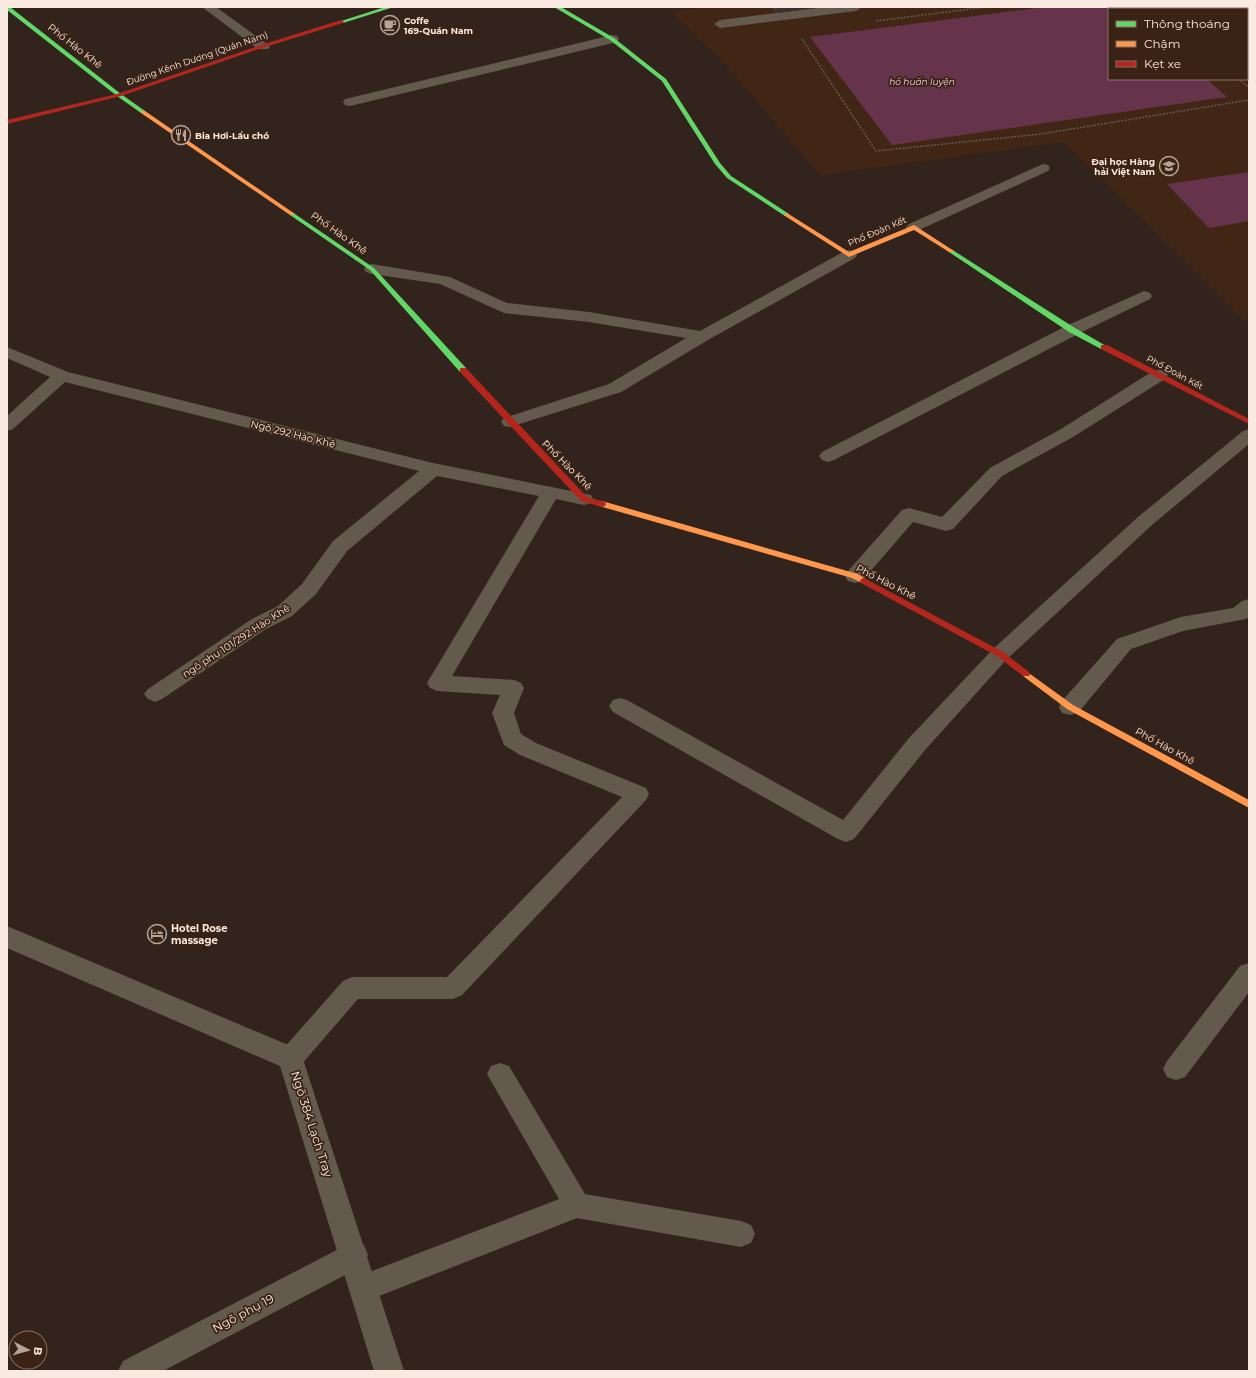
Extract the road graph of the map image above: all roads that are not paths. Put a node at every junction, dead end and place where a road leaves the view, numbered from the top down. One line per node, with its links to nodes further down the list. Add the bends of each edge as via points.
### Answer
1 (7, 7): 9 (street, Phố Hào Khê)
2 (208, 7): 8 (lane)
3 (391, 7): 8 (street, Đường Kênh Dương (Quán Nam))
4 (557, 7): 7 (street, Phố Đoàn Kết)
5 (856, 7): 6 (lane)
6 (720, 24)
7 (612, 39): 10 (lane); 14 (street, Phố Đoàn Kết, via 664,80 729,177)
8 (263, 46): 9 (street, Đường Kênh Dương (Quán Nam))
9 (119, 95): 11 (street, Đường Kênh Dương (Quán Nam)); 15 (street, Phố Hào Khê)
10 (350, 102)
11 (7, 122)
12 (1043, 168): 13 (lane)
13 (914, 227): 14 (street, Phố Đoàn Kết); 17 (street, Phố Đoàn Kết)
14 (849, 255): 18 (lane)
15 (372, 269): 18 (lane, via 444,280 504,308 589,317); 22 (street, Phố Hào Khê)
16 (1144, 296): 17 (lane)
17 (1072, 330): 20 (street, Phố Đoàn Kết); 26 (lane)
18 (702, 336): 22 (lane, via 615,388)
19 (7, 352): 21 (lane, Ngõ 292 Hào Khê)
20 (1159, 375): 23 (street, Phố Đoàn Kết); 30 (lane, via 1067,433 996,472 946,525 909,514)
21 (62, 376): 24 (lane); 27 (lane, Ngõ 292 Hào Khê)
22 (510, 422): 29 (street, Phố Hào Khê)
23 (1249, 422)
24 (7, 425)
25 (1249, 434): 32 (lane, via 1145,521)
26 (828, 456)
27 (433, 469): 28 (lane, Ngõ 292 Hào Khê); 33 (lane, ngõ phụ 101/292 Hào Khê, via 340,546 309,589 285,611 259,624)
28 (551, 492): 29 (lane, Ngõ 292 Hào Khê); 39 (lane, via 437,683 514,688 503,713 512,739 528,749 638,794 453,988 352,988)
29 (584, 499): 30 (street, Phố Hào Khê)
30 (855, 576): 32 (street, Phố Hào Khê)
31 (1249, 606): 35 (lane, via 1239,614 1181,624 1124,644)
32 (1000, 654): 34 (lane, via 917,744 846,832); 35 (street, Phố Hào Khê)
33 (156, 694)
34 (620, 706)
35 (1070, 707): 36 (street, Phố Hào Khê)
36 (1249, 804)
37 (7, 937): 39 (street, Ngõ 384 Lạch Tray)
38 (1249, 974): 40 (lane)
39 (291, 1058): 44 (street, Ngõ 384 Lạch Tray)
40 (1176, 1069)
41 (500, 1074): 42 (lane)
42 (577, 1205): 43 (lane); 45 (lane)
43 (741, 1234)
44 (354, 1255): 45 (street, Ngõ 384 Lạch Tray); 46 (lane, Ngõ phụ 19)
45 (364, 1288): 47 (street, Ngõ 384 Lạch Tray)
46 (133, 1371)
47 (389, 1371)

